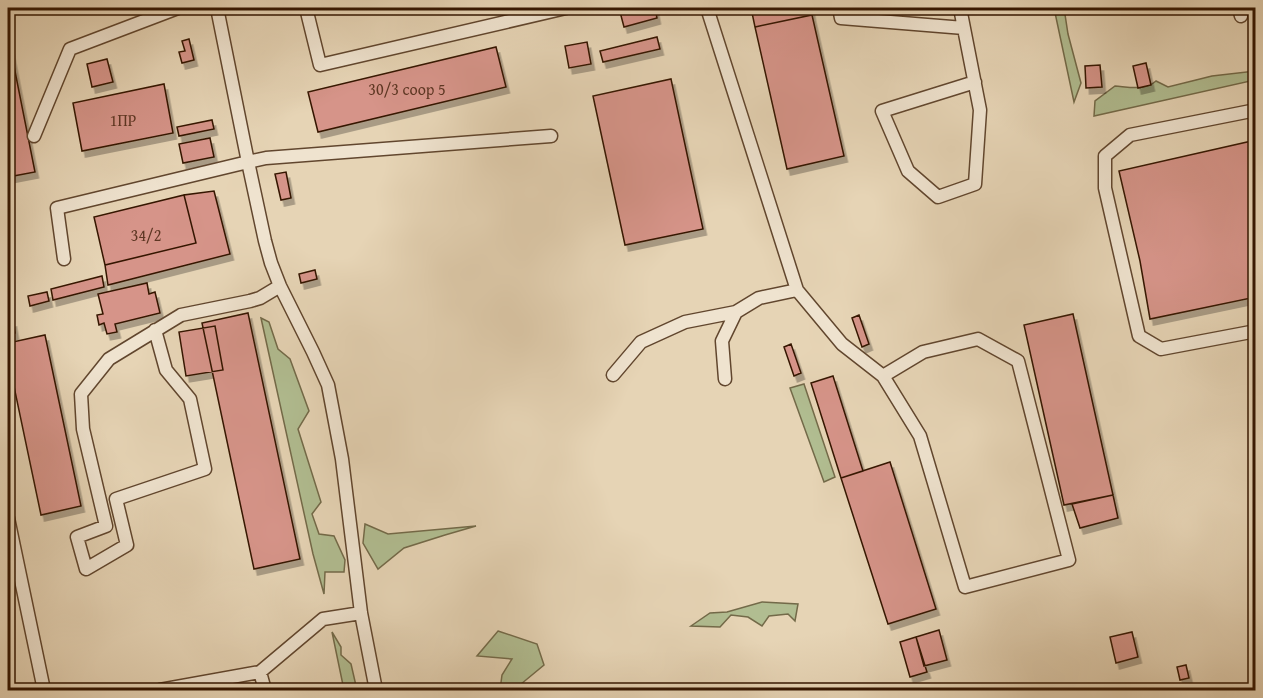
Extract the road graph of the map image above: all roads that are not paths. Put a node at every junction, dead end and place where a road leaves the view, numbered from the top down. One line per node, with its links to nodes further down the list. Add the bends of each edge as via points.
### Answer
1 (178, 8): 11 (lane, via 70,49)
2 (217, 8): 13 (lane)
3 (306, 8): 4 (lane, via 320,65)
4 (566, 8)
5 (707, 8): 16 (lane)
6 (839, 8): 8 (lane, via 841,18)
7 (960, 8): 8 (lane)
8 (964, 28): 9 (lane)
9 (975, 82): 9 (lane, via 980,110 975,184 938,197 908,171 882,111)
10 (1256, 110): 19 (lane, via 1130,135 1105,156 1105,188 1139,336 1161,349)
11 (34, 136)
12 (551, 136): 13 (lane)
13 (248, 162): 14 (lane, via 57,208); 15 (lane, via 265,241)
14 (64, 259)
15 (280, 286): 18 (lane, via 250,301 181,315); 24 (lane, via 328,385)
16 (797, 290): 17 (lane, via 759,298); 21 (lane, via 842,344)
17 (736, 312): 20 (lane, via 685,322 641,342); 22 (lane, via 722,340)
18 (155, 330): 18 (lane, via 109,359 81,394 82,429 106,526 77,537 86,569 126,545 116,499 205,469 190,399 166,370)
19 (1256, 331)
20 (613, 375)
21 (883, 376): 21 (lane, via 920,436 965,587 1069,560 1018,361 978,339 923,352)
22 (725, 379)
23 (8, 518): 26 (lane)
24 (362, 613): 25 (lane, via 323,619); 29 (lane)
25 (260, 672): 27 (lane); 28 (lane)
26 (44, 690)
27 (160, 690)
28 (265, 690)
29 (376, 690)

